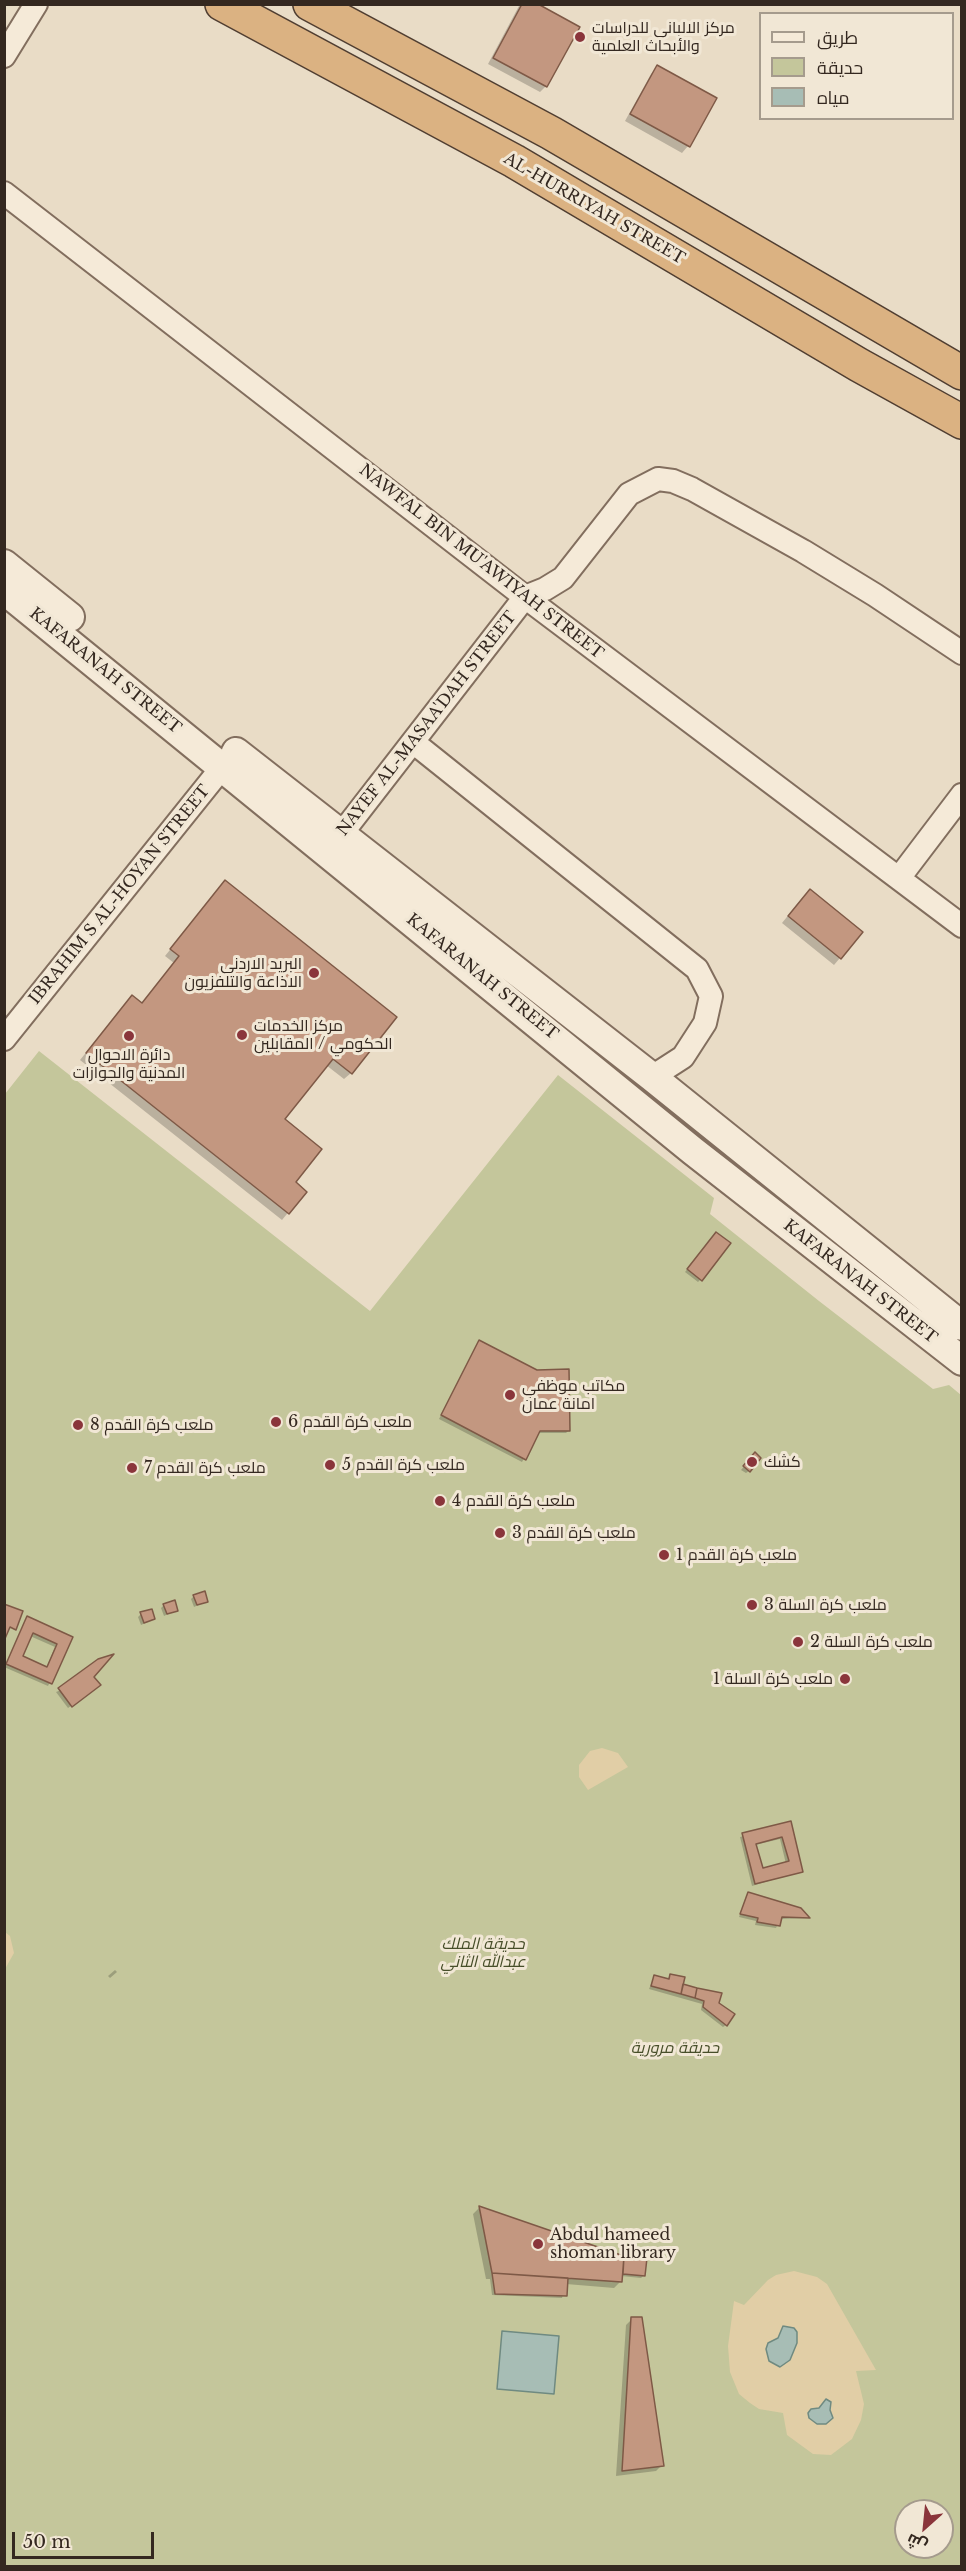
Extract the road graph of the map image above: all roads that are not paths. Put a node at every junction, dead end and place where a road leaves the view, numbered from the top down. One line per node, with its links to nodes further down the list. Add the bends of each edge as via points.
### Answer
1 (36, 4): 4 (street)
2 (222, 4): 7 (highway, AL-HURRIYAH STREET, via 514,161)
3 (310, 4): 6 (highway, via 551,133)
4 (4, 56)
5 (4, 193): 10 (street, NAWFAL BIN MU'AWIYAH STREET)
6 (962, 373)
7 (962, 422)
8 (4, 564): 13 (street, KAFARANAH STREET)
9 (4, 590): 13 (street, KAFARANAH STREET)
10 (525, 597): 11 (street, via 563,578 629,494 658,479 692,489 803,550); 12 (street, NAYEF AL-MASAA'DAH STREET); 16 (street, NAWFAL BIN MU'AWIYAH STREET)
11 (962, 653)
12 (413, 742): 15 (street, NAYEF AL-MASAA'DAH STREET); 19 (street, via 697,969 711,996 705,1023 683,1057)
13 (229, 759): 15 (street, KAFARANAH STREET); 18 (street, IBRAHIM S AL-HOYAN STREET)
14 (962, 795): 16 (street)
15 (334, 843): 19 (street, KAFARANAH STREET); 21 (street, KAFARANAH STREET, via 714,1168)
16 (899, 878): 17 (street, NAWFAL BIN MU'AWIYAH STREET)
17 (962, 926)
18 (4, 1039)
19 (652, 1077): 20 (street, KAFARANAH STREET)
20 (962, 1326)
21 (962, 1361)

